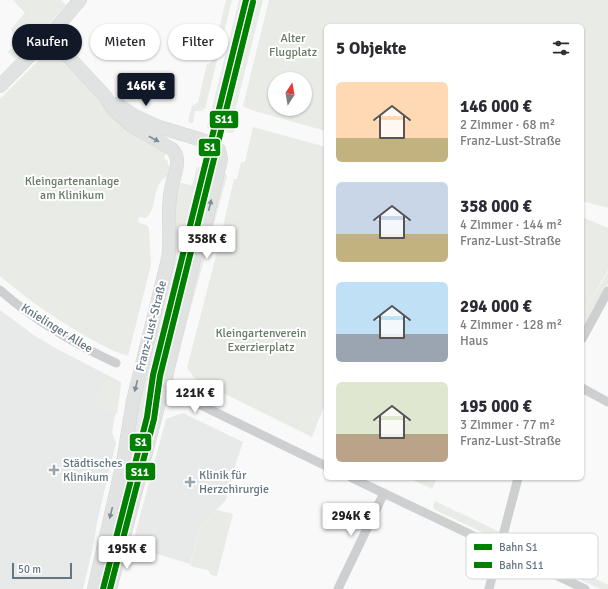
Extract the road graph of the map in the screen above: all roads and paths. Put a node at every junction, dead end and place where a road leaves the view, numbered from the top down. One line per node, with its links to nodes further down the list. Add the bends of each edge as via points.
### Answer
1 (80, 0): 2 (street)
2 (59, 24)
3 (25, 60): 5 (street)
4 (71, 60): 6 (street)
5 (0, 86)
6 (105, 96): 7 (street, via 134,115 159,127); 8 (street, one-way to 8, via 113,109 132,126)
7 (199, 139): 8 (street, via 185,145); 13 (street, one-way to 7, via 221,162 217,147)
8 (176, 153): 24 (street, Franz-Lust-Straße, one-way to 24, via 178,159 168,209 169,255 133,401 123,462)
9 (0, 290): 12 (street, Knielinger Allee, via 51,327)
10 (608, 291): 11 (street)
11 (584, 335)
12 (116, 363)
13 (162, 388): 16 (street); 25 (street)
14 (584, 389): 15 (street)
15 (608, 402)
16 (324, 465)
17 (356, 480): 19 (street)
18 (518, 480): 21 (street)
19 (384, 493): 20 (street); 26 (street)
20 (467, 533)
21 (505, 533)
22 (492, 579): 27 (street)
23 (564, 579): 28 (street)
24 (94, 589)
25 (110, 589)
26 (338, 589)
27 (489, 589)
28 (585, 589)

